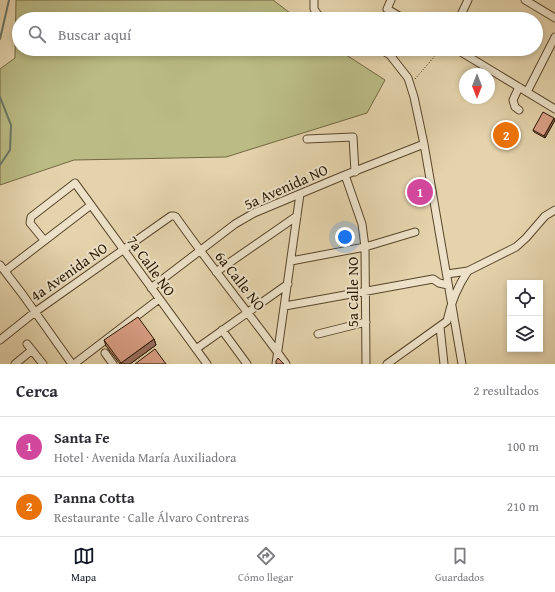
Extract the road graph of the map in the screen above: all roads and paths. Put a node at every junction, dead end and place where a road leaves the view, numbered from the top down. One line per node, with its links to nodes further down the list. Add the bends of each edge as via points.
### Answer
1 (314, 0): 5 (street)
2 (391, 0): 6 (street, via 387,9)
3 (468, 0): 7 (street)
4 (525, 0): 8 (street)
5 (316, 12)
6 (392, 12)
7 (462, 12)
8 (555, 18)
9 (555, 37): 15 (street)
10 (391, 56): 13 (street, via 408,78)
11 (435, 56): 13 (path)
12 (468, 56): 14 (street)
13 (410, 85): 19 (street)
14 (519, 87): 15 (street); 17 (street, via 513,100)
15 (527, 92): 16 (street)
16 (555, 109)
17 (520, 110)
18 (307, 139): 20 (street, via 353,137)
19 (424, 144): 20 (street, 5a Avenida NO); 36 (street)
20 (355, 172): 21 (street, 5a Avenida NO)
21 (345, 175): 22 (street, 5a Avenida NO); 29 (street, 5a Calle NO, via 362,224)
22 (300, 194): 26 (street); 31 (street, 5a Avenida NO, via 254,213)
23 (91, 205): 28 (street); 28 (street, 7a Calle NO, via 76,183 31,217 30,223); 30 (street, 7a Calle NO)
24 (555, 210): 34 (street, via 521,243)
25 (174, 216): 30 (street, 4a Avenida NO); 31 (street, 6a Calle NO)
26 (297, 216): 32 (street); 35 (street)
27 (415, 232): 29 (street)
28 (44, 240): 33 (street)
29 (366, 247): 32 (street); 40 (street, 5a Calle NO)
30 (123, 250): 39 (street, 7a Calle NO); 45 (street, 4a Avenida NO)
31 (200, 251): 35 (street, 6a Calle NO); 39 (street, 5a Avenida NO)
32 (291, 261): 37 (street)
33 (3, 268): 45 (street)
34 (468, 271): 36 (street); 42 (street)
35 (216, 272): 44 (street, 6a Calle NO)
36 (447, 274): 38 (street)
37 (288, 284): 43 (street); 44 (street)
38 (448, 285): 40 (street, via 433,279); 42 (street)
39 (151, 288): 41 (street, 7a Calle NO)
40 (366, 291): 43 (street); 46 (street, 5a Calle NO)
41 (159, 299): 52 (street, 7a Calle NO); 58 (street)
42 (451, 301): 47 (street, via 447,321); 67 (street)
43 (284, 306): 55 (street)
44 (248, 311): 48 (street); 55 (street, 6a Calle NO)
45 (35, 312): 50 (street, 4a Avenida NO); 58 (street)
46 (366, 322): 49 (street); 64 (street, 5a Calle NO)
47 (440, 327): 65 (street); 66 (street)
48 (222, 330): 52 (street); 61 (street)
49 (318, 334)
50 (0, 340)
51 (27, 344): 53 (street)
52 (196, 348): 60 (street, 7a Calle NO)
53 (32, 350): 56 (street); 57 (street)
54 (105, 353): 59 (street)
55 (278, 353): 62 (street); 63 (street, 6a Calle NO)
56 (15, 364)
57 (43, 364)
58 (73, 364)
59 (113, 364)
60 (207, 364)
61 (246, 364)
62 (276, 364)
63 (286, 364)
64 (366, 364)
65 (387, 364)
66 (444, 364)
67 (462, 364)

